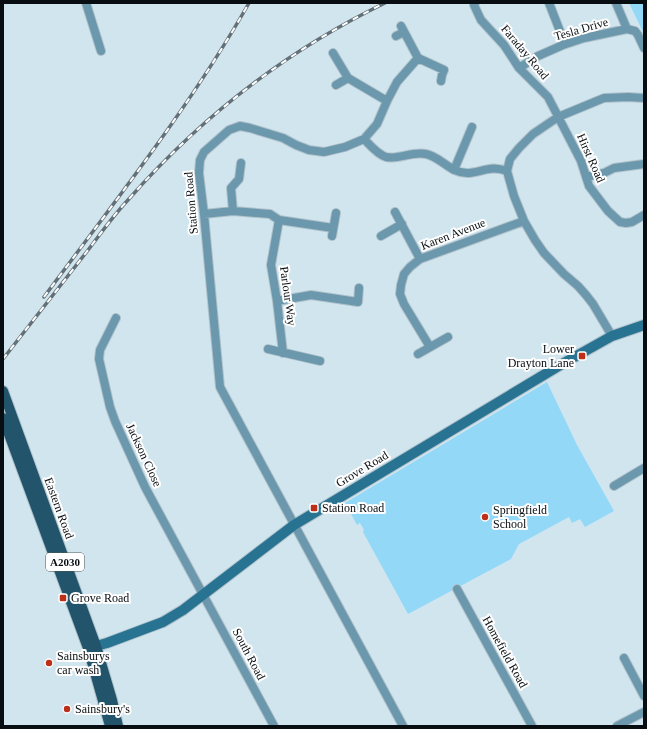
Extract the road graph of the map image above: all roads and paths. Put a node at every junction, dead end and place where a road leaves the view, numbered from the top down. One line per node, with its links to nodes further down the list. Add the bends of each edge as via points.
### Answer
1 (86, 3): 9 (street)
2 (475, 3): 12 (street, Faraday Road, via 481,20 504,45)
3 (549, 3): 7 (street)
4 (616, 3): 5 (street)
5 (627, 29): 7 (street, Tesla Drive); 8 (street, Tesla Drive, via 635,31)
6 (400, 31): 11 (street)
7 (565, 44): 12 (street, Tesla Drive)
8 (644, 48)
9 (101, 51)
10 (333, 53): 13 (street)
11 (418, 58): 14 (street, via 444,70); 17 (street, Station Road, via 397,82)
12 (519, 68): 18 (street, Faraday Road, via 548,97)
13 (348, 78): 15 (street); 17 (street)
14 (441, 81)
15 (336, 85)
16 (644, 98): 18 (street, via 604,98)
17 (387, 100): 20 (street, Station Road, via 377,124)
18 (558, 117): 24 (street, via 533,134 519,148 510,159); 25 (street, Hirst Road, via 581,161)
19 (472, 127): 23 (street)
20 (364, 139): 23 (street, via 386,157 425,154); 29 (street, Station Road, via 324,152 309,150 284,138 250,128 240,126 229,130 204,152 200,160)
21 (241, 163): 26 (street, via 239,179 231,188)
22 (644, 164): 25 (street, via 614,168)
23 (454, 170): 24 (street, via 467,173 488,169)
24 (507, 171): 32 (street)
25 (586, 177): 30 (street, Hirst Road, via 589,186 620,222 632,222)
26 (233, 211): 29 (street); 31 (street, via 270,214)
27 (395, 212): 33 (street)
28 (336, 213): 31 (street, via 332,232)
29 (204, 214): 51 (street, Station Road, via 220,387)
30 (644, 215)
31 (279, 220): 37 (street, Parlour Way, via 271,264)
32 (524, 221): 35 (street, Karen Avenue); 40 (street, via 544,253 593,304)
33 (402, 224): 34 (street); 35 (street)
34 (381, 236)
35 (420, 259): 42 (street, Karen Avenue, via 404,274 400,294)
36 (359, 288): 37 (street, via 358,302 311,295)
37 (277, 301): 44 (street, Parlour Way)
38 (116, 318): 53 (street, Jackson Close, via 100,350 99,359 114,421 145,487)
39 (644, 325): 40 (street)
40 (612, 336): 51 (street, Grove Road)
41 (448, 337): 42 (street)
42 (430, 347): 45 (street)
43 (268, 349): 44 (street)
44 (284, 353): 46 (street)
45 (418, 354)
46 (320, 361)
47 (4, 395): 54 (main road, Eastern Road / A2030)
48 (3, 418): 54 (main road, Eastern Road / A2030)
49 (644, 468): 50 (street)
50 (614, 486)
51 (294, 525): 53 (street, Grove Road); 63 (street, Station Road)
52 (457, 589): 64 (street, Homefield Road)
53 (203, 594): 54 (street, Grove Road, via 164,622); 62 (street, South Road)
54 (92, 647): 58 (main road, Eastern Road / A2030); 61 (main road, Eastern Road / A2030, via 112,700)
55 (624, 658): 56 (street)
56 (644, 696)
57 (644, 712): 65 (street)
58 (108, 716): 59 (street); 60 (main road, Eastern Road / A2030)
59 (103, 726)
60 (110, 726)
61 (118, 726)
62 (274, 726)
63 (403, 726)
64 (532, 726)
65 (617, 726)

